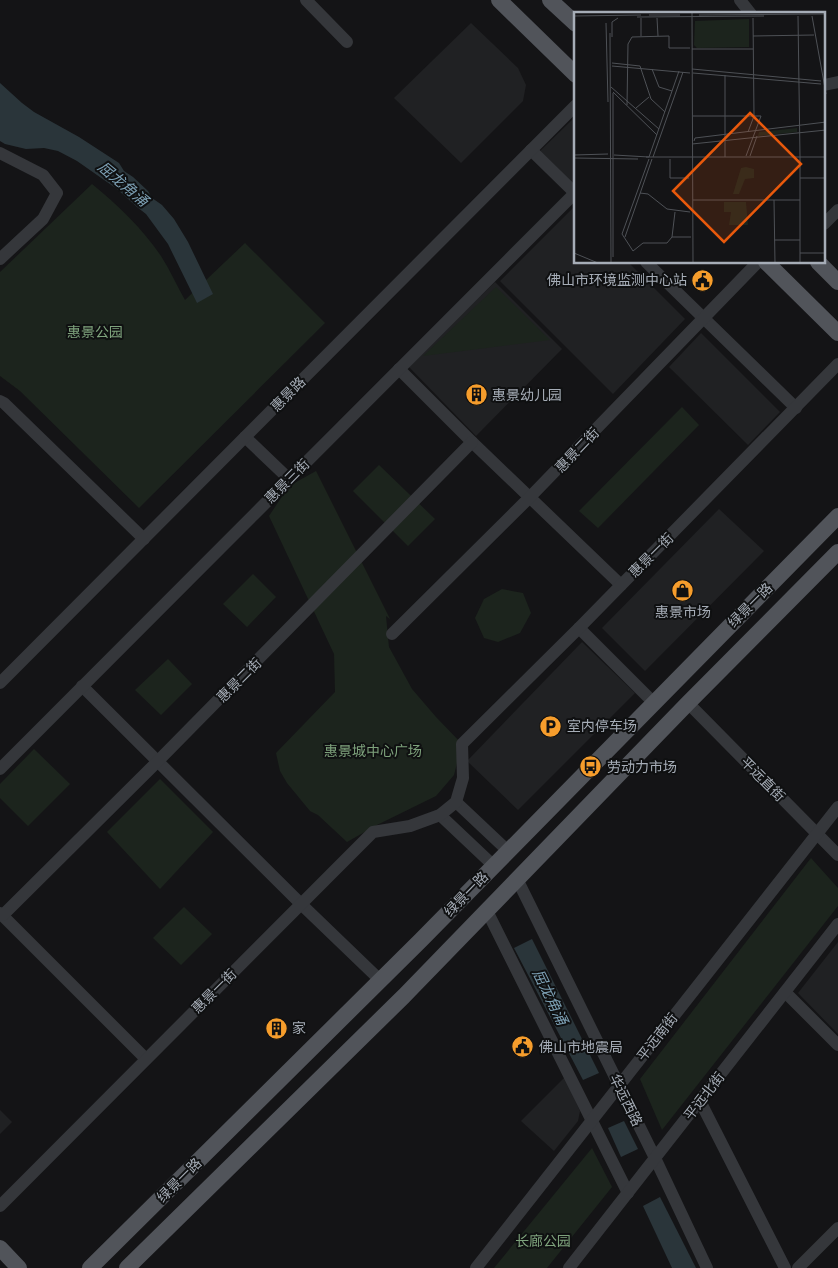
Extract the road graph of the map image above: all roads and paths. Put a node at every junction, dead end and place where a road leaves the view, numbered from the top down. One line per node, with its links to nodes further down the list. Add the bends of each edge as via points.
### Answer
1 (306, 0): 10 (street)
2 (499, 0): 12 (main road)
3 (512, 0): 11 (main road)
4 (550, 0): 9 (main road)
5 (563, 0): 7 (main road)
6 (740, 0): 8 (street)
7 (575, 12)
8 (750, 12)
9 (574, 22)
10 (347, 42)
11 (574, 60)
12 (574, 73)
13 (574, 107): 14 (street, 惠景路)
14 (531, 150): 16 (street); 36 (street, 惠景路)
15 (0, 153): 21 (street, via 43,175 57,193 43,220)
16 (574, 193)
17 (574, 195): 33 (street, 惠景三街)
18 (838, 210): 19 (street)
19 (826, 222)
20 (826, 256): 27 (main road)
21 (0, 259)
22 (648, 264): 29 (street)
23 (756, 264): 29 (street, 惠景二街)
24 (768, 264): 31 (main road)
25 (780, 264): 30 (main road)
26 (820, 264): 28 (main road)
27 (838, 268)
28 (838, 282)
29 (703, 319): 35 (street); 39 (street, 惠景二街)
30 (838, 322)
31 (838, 333)
32 (838, 364): 35 (street, 惠景一街)
33 (399, 369): 37 (street); 38 (street, 惠景三街)
34 (0, 401): 41 (street)
35 (796, 408): 43 (street, 惠景一街)
36 (245, 437): 38 (street); 41 (street, 惠景路)
37 (472, 442): 39 (street); 50 (street, 惠景二街)
38 (288, 480): 47 (street, 惠景三街)
39 (530, 498): 43 (street); 45 (street, 惠景二街)
40 (838, 516): 48 (main road, 绿景一路)
41 (144, 538): 46 (street, 惠景路)
42 (838, 552): 49 (main road, 绿景一路)
43 (621, 585): 44 (street, 惠景一街)
44 (579, 628): 48 (street); 52 (street, 惠景一街, via 462,744 463,778)
45 (392, 634)
46 (0, 683)
47 (82, 686): 50 (street); 51 (street, 惠景三街)
48 (654, 703): 56 (main road, 绿景一路)
49 (688, 703): 55 (street, 平远直街); 59 (main road, 绿景一路)
50 (157, 762): 60 (street); 62 (street, 惠景二街)
51 (0, 769)
52 (456, 802): 54 (street); 56 (street)
53 (838, 807): 55 (street, 平远南街)
54 (440, 815): 58 (street); 60 (street, 惠景一街, via 410,826 373,832)
55 (816, 833): 57 (street, 平远直街); 68 (street, 平远南街)
56 (508, 851): 58 (main road, 绿景一路)
57 (838, 855)
58 (494, 866): 64 (main road, 绿景一路)
59 (518, 879): 61 (main road, 绿景一路); 68 (street, 华远西路)
60 (301, 904): 64 (street); 67 (street, 惠景一街)
61 (487, 911): 70 (street); 78 (main road, 绿景一路)
62 (1, 914): 67 (street)
63 (838, 924): 65 (street, 平远北街)
64 (380, 980): 77 (main road, 绿景一路)
65 (785, 992): 66 (street); 69 (street, 平远北街)
66 (838, 1045)
67 (146, 1059): 73 (street, 惠景一街)
68 (619, 1086): 70 (street, 平远南街); 71 (street, 华远西路)
69 (700, 1101): 71 (street, 平远北街); 82 (street)
70 (591, 1121): 72 (street); 79 (street, 平远南街)
71 (655, 1158): 72 (street, 平远北街); 81 (street, 华远西路)
72 (628, 1193): 80 (street, 平远北街)
73 (0, 1206)
74 (838, 1228): 83 (street)
75 (0, 1248): 76 (main road)
76 (20, 1268)
77 (90, 1268)
78 (127, 1268)
79 (476, 1268)
80 (569, 1268)
81 (707, 1268)
82 (785, 1268)
83 (798, 1268)

